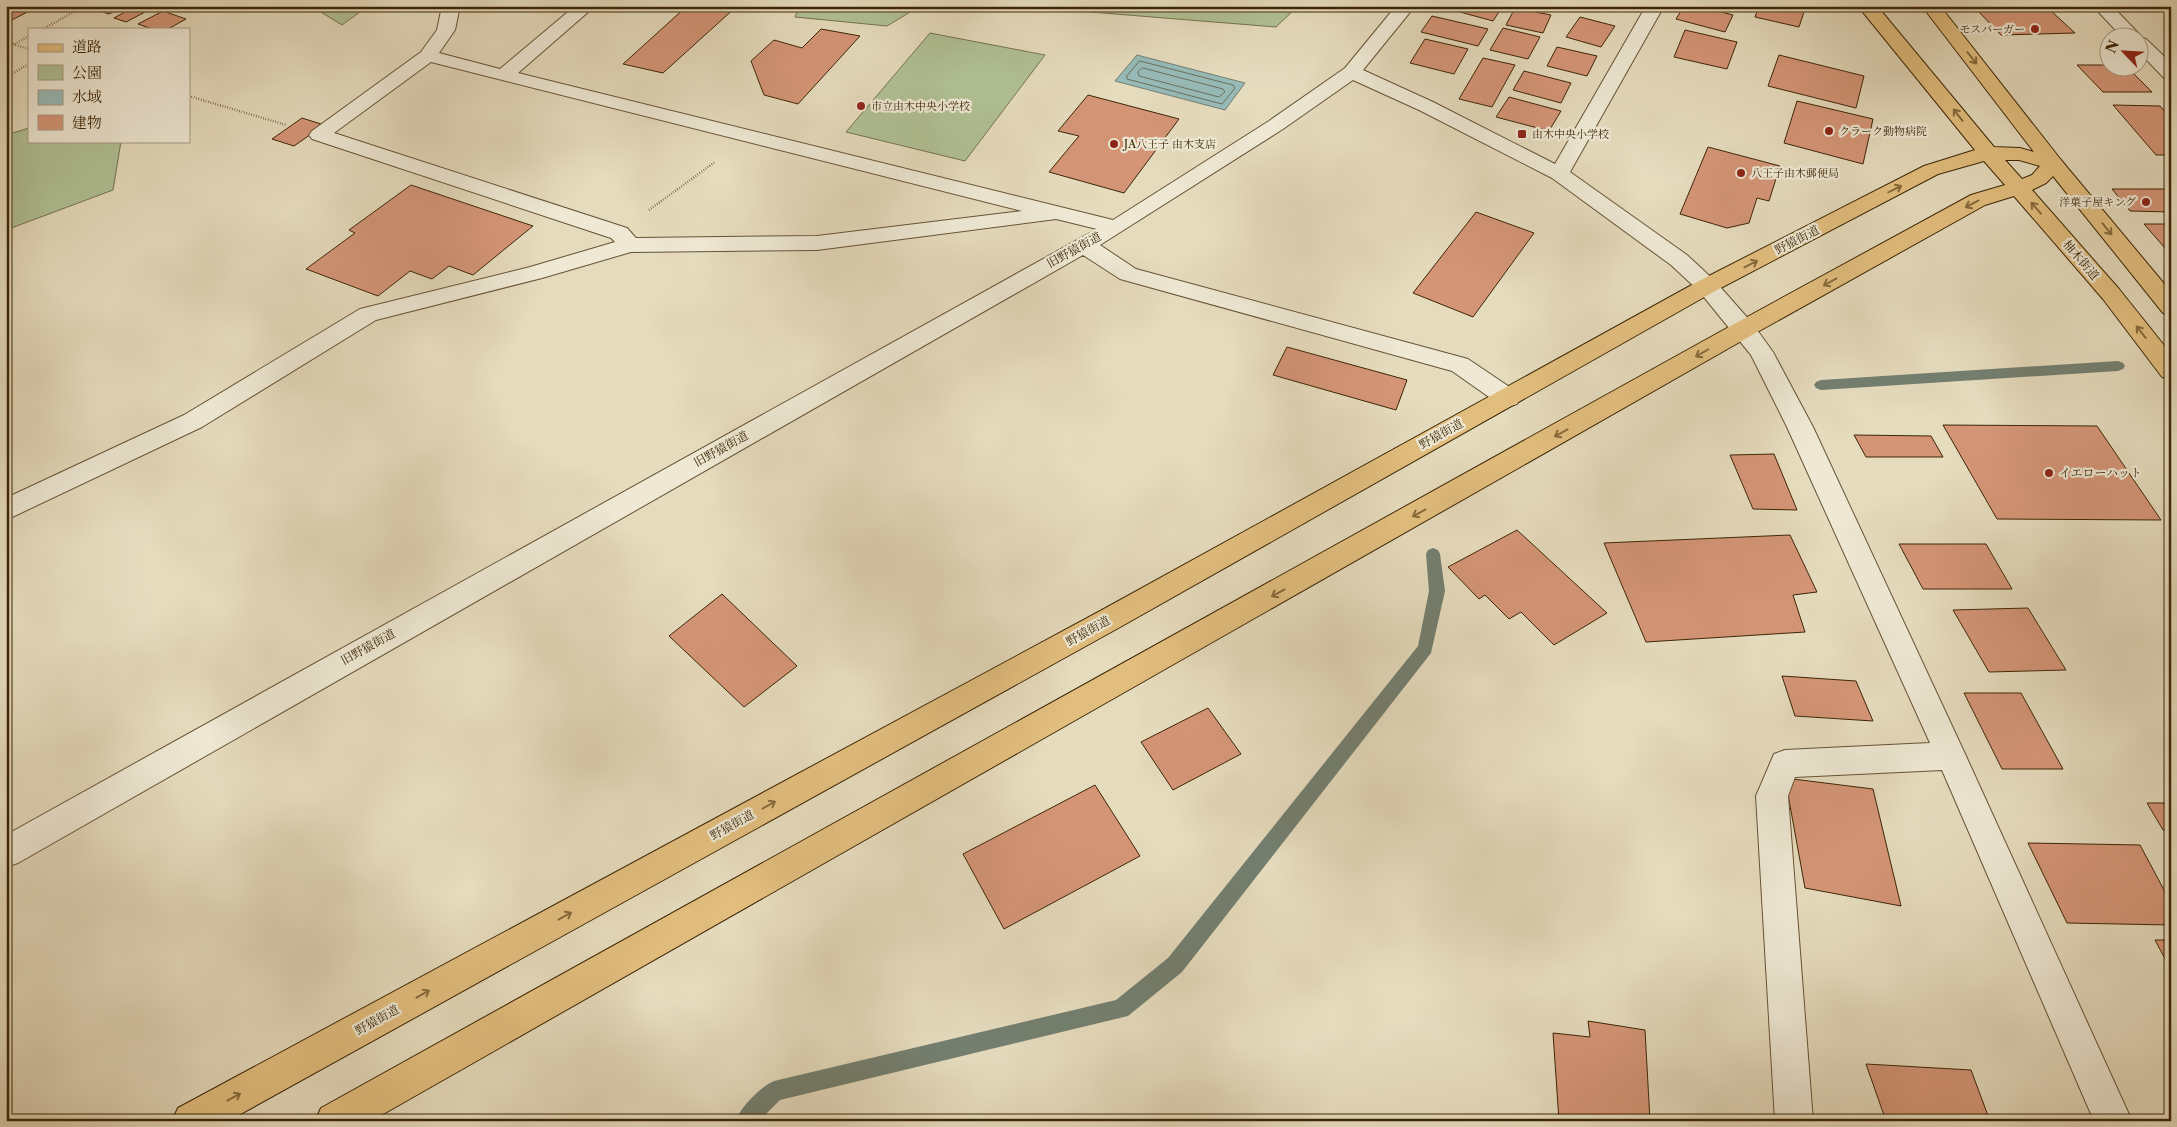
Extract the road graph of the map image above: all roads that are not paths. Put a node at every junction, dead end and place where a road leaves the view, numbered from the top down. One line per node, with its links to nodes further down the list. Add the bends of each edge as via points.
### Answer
1 (451, 6): 10 (street, via 446,30)
2 (586, 6): 13 (street)
3 (1406, 6): 11 (street, 旧野猿街道)
4 (1655, 6): 16 (street)
5 (1867, 6): 14 (main road, one-way to 5)
6 (1931, 6): 15 (main road, one-way to 15)
7 (2102, 6): 8 (street)
8 (2124, 28)
9 (2150, 53): 12 (street)
10 (428, 56): 13 (street); 20 (street, via 319,135)
11 (1352, 72): 16 (street); 19 (street, 旧野猿街道, via 1276,125)
12 (2171, 74)
13 (503, 76): 18 (street)
14 (1988, 153): 15 (main road, 野猿街道, via 2020,154); 17 (main road, 柚木街道); 22 (main road, 野猿街道, one-way to 14, via 1930,170)
15 (2054, 164): 17 (main road, via 2040,179); 23 (main road, one-way to 23)
16 (1559, 174): 22 (street, via 1679,260)
17 (2018, 188): 24 (main road, one-way to 24, via 1978,200); 25 (main road, 柚木街道, one-way to 17, via 2111,294)
18 (1054, 213): 19 (street); 20 (street, via 817,243)
19 (1116, 227): 21 (street, 旧野猿街道)
20 (625, 239): 27 (street, via 534,273 368,314 193,421)
21 (1084, 245): 26 (street, via 1128,274 1460,365); 29 (street, 旧野猿街道)
22 (1708, 286): 24 (street); 26 (main road, 野猿街道)
23 (2171, 308)
24 (1744, 329): 28 (street, via 1761,352 1800,427); 31 (main road, one-way to 31)
25 (2171, 371)
26 (1508, 398): 30 (main road, 野猿街道, one-way to 26)
27 (6, 510)
28 (1951, 756): 32 (street, via 1785,764 1772,796); 33 (street)
29 (6, 852)
30 (191, 1121)
31 (334, 1121)
32 (1794, 1121)
33 (2113, 1121)

